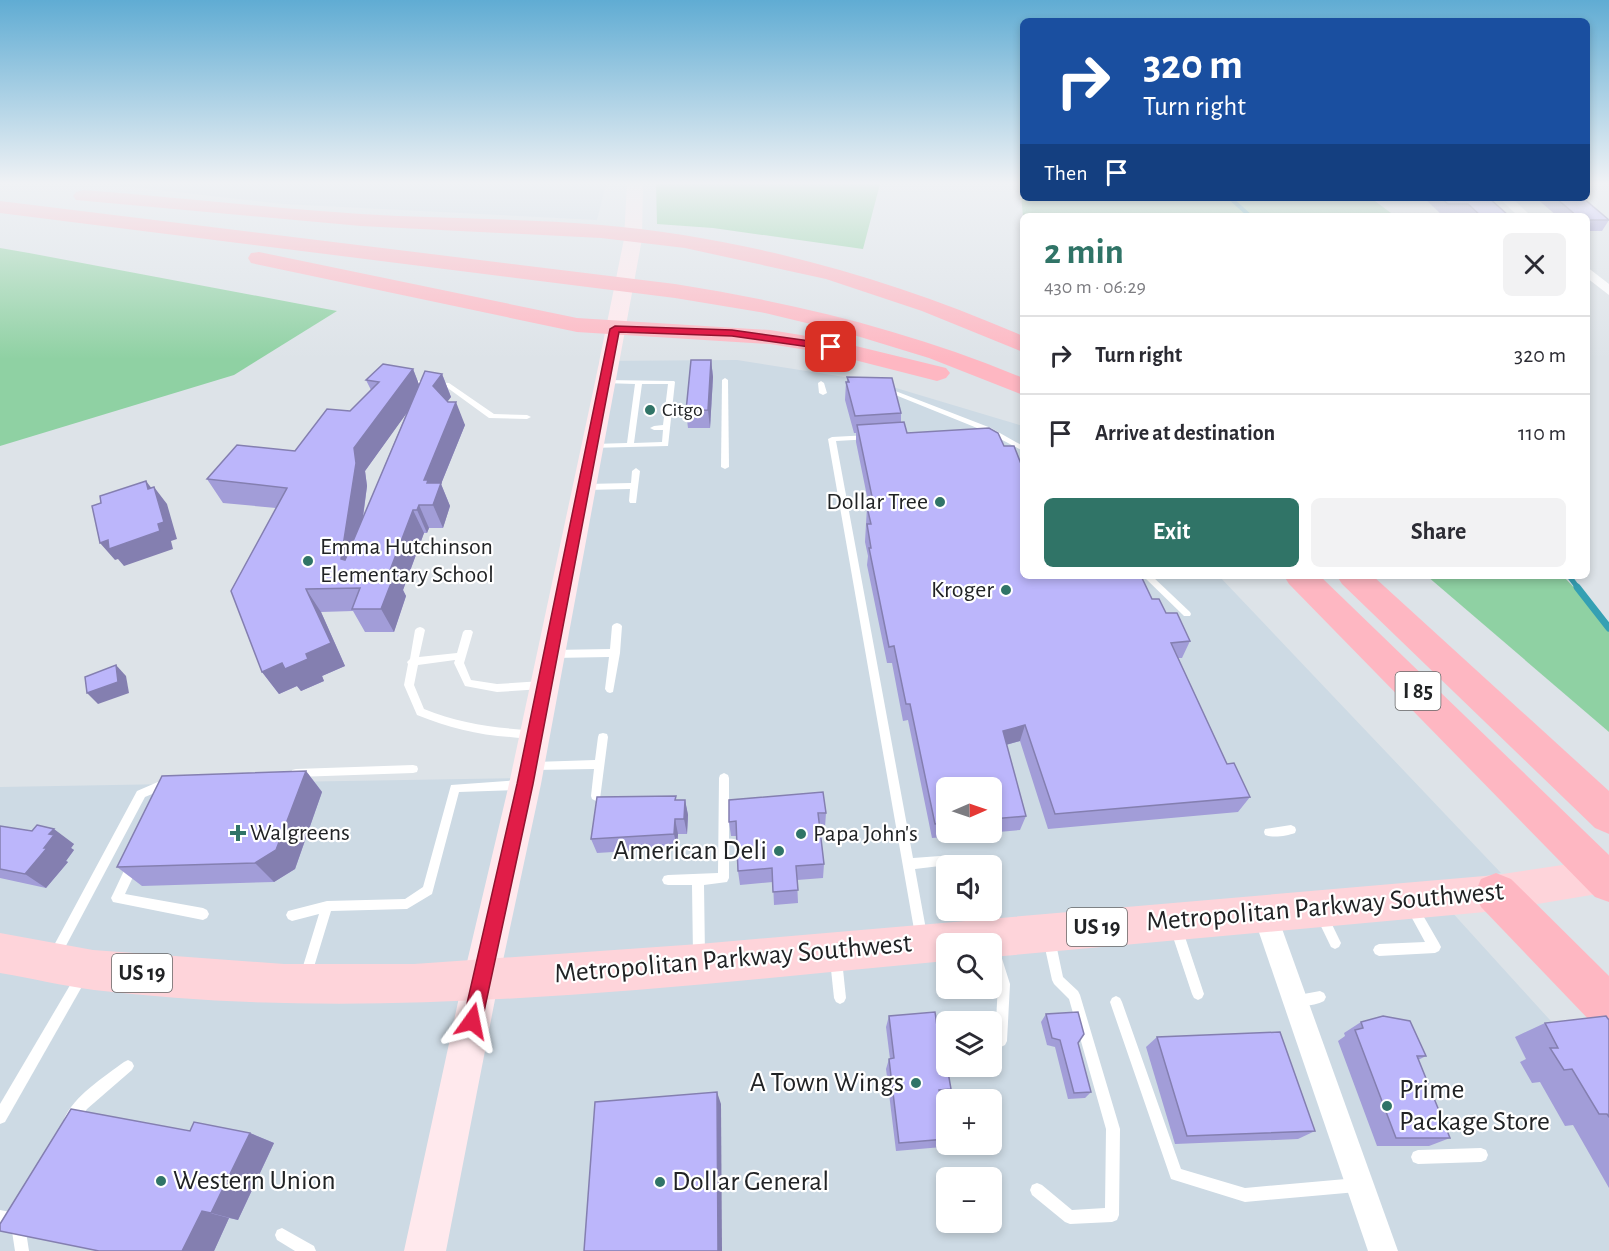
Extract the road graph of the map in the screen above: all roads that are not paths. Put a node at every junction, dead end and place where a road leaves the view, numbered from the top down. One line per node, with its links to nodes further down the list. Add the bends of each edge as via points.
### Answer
1 (191, 242): 10 (highway, via 576,325)
2 (318, 242): 6 (highway)
3 (375, 242): 6 (highway)
4 (631, 242): 10 (main road)
5 (680, 242): 11 (highway, via 778,260 855,281 940,310)
6 (572, 270): 8 (highway)
7 (1590, 274): 9 (street)
8 (675, 282): 12 (highway, via 726,280 860,307); 18 (highway, via 872,330 945,354)
9 (1609, 291)
10 (615, 329): 15 (main road); 23 (highway, via 732,333 804,342 956,378)
11 (1020, 344)
12 (1020, 361)
13 (725, 380): 37 (lane)
14 (402, 381): 28 (lane, via 447,384 492,416)
15 (604, 382): 16 (lane); 35 (main road)
16 (639, 382): 21 (lane, via 672,382); 34 (lane)
17 (821, 383): 22 (lane)
18 (1020, 386)
19 (879, 389): 31 (lane, via 889,389)
20 (659, 393): 21 (lane)
21 (670, 393): 25 (lane)
22 (823, 393)
23 (1020, 403)
24 (657, 405): 25 (lane)
25 (669, 405): 26 (lane)
26 (668, 415): 27 (lane); 29 (lane)
27 (656, 416)
28 (527, 417)
29 (667, 427): 30 (lane); 34 (lane, via 665,444)
30 (654, 428)
31 (988, 430): 32 (lane); 36 (lane)
32 (966, 432)
33 (877, 436): 69 (lane, via 832,436)
34 (630, 445): 35 (lane)
35 (591, 446): 40 (main road)
36 (1020, 447)
37 (725, 467)
38 (636, 471): 39 (lane)
39 (635, 486): 40 (lane); 41 (lane)
40 (584, 487): 50 (main road)
41 (633, 501)
42 (1150, 579): 45 (lane)
43 (1303, 579): 73 (highway, I 85)
44 (1356, 579): 64 (highway, I 85)
45 (1187, 614)
46 (618, 626): 49 (lane)
47 (420, 630): 52 (lane)
48 (468, 632): 51 (lane)
49 (615, 653): 50 (lane); 54 (lane)
50 (551, 654): 53 (main road)
51 (461, 656): 52 (lane); 53 (lane, via 459,663 468,683 497,688)
52 (412, 662): 55 (lane, via 409,685 420,712 440,722 492,733)
53 (544, 685): 55 (main road)
54 (610, 689)
55 (535, 734): 60 (main road)
56 (603, 737): 57 (lane)
57 (600, 764): 60 (lane); 62 (lane)
58 (413, 769): 59 (lane)
59 (288, 773)
60 (527, 775): 76 (lane, via 455,788 428,890 407,904); 94 (main road)
61 (724, 778): 72 (lane, via 723,878)
62 (596, 791)
63 (164, 801): 92 (lane, via 175,780 141,794)
64 (1598, 805)
65 (1291, 830): 66 (lane)
66 (1269, 832)
67 (138, 855): 79 (lane, via 117,898)
68 (936, 861): 69 (lane)
69 (908, 864): 84 (lane)
70 (1609, 874): 74 (main road, Metropolitan Parkway Southwest / US 19)
71 (668, 880): 72 (lane)
72 (698, 880): 91 (lane)
73 (1609, 883)
74 (1497, 892): 75 (main road, Metropolitan Parkway Southwest / US 19); 99 (highway)
75 (1408, 900): 77 (main road, Metropolitan Parkway Southwest / US 19); 87 (lane, via 1434,947)
76 (327, 906): 80 (lane); 95 (lane)
77 (1318, 907): 78 (main road, Metropolitan Parkway Southwest / US 19); 86 (lane)
78 (1264, 912): 81 (main road, Metropolitan Parkway Southwest / US 19); 106 (street, via 1308,999)
79 (203, 914)
80 (292, 915)
81 (1174, 920): 82 (main road, Metropolitan Parkway Southwest / US 19); 96 (lane)
82 (1048, 932): 83 (main road, Metropolitan Parkway Southwest / US 19); 107 (lane, via 1058,980 1074,995 1113,1129 1112,1215 1070,1217)
83 (1002, 940)
84 (932, 943): 85 (main road, Metropolitan Parkway Southwest / US 19); 88 (main road, Metropolitan Parkway Southwest / US 19); 90 (lane)
85 (936, 943)
86 (1335, 943)
87 (1379, 951)
88 (835, 952): 91 (main road, Metropolitan Parkway Southwest / US 19); 97 (lane)
89 (0, 953): 92 (main road, Metropolitan Parkway Southwest / US 19)
90 (936, 955)
91 (699, 964): 94 (main road, Metropolitan Parkway Southwest / US 19)
92 (69, 965): 95 (main road, Metropolitan Parkway Southwest / US 19); 102 (lane)
93 (1002, 978): 100 (lane)
94 (481, 980): 95 (main road, Metropolitan Parkway Southwest / US 19); 112 (main road)
95 (304, 984)
96 (1198, 994)
97 (840, 998)
98 (1116, 1002): 106 (lane, via 1176,1174 1245,1195)
99 (1609, 1008)
100 (1002, 1022)
101 (128, 1066): 103 (lane, via 82,1104)
102 (0, 1117)
103 (62, 1130)
104 (1481, 1155): 105 (lane)
105 (1418, 1157)
106 (1360, 1184): 113 (street)
107 (1037, 1190)
108 (0, 1217): 110 (lane, via 19,1214)
109 (282, 1235): 111 (lane)
110 (22, 1251)
111 (309, 1251)
112 (425, 1251)
113 (1383, 1251)

